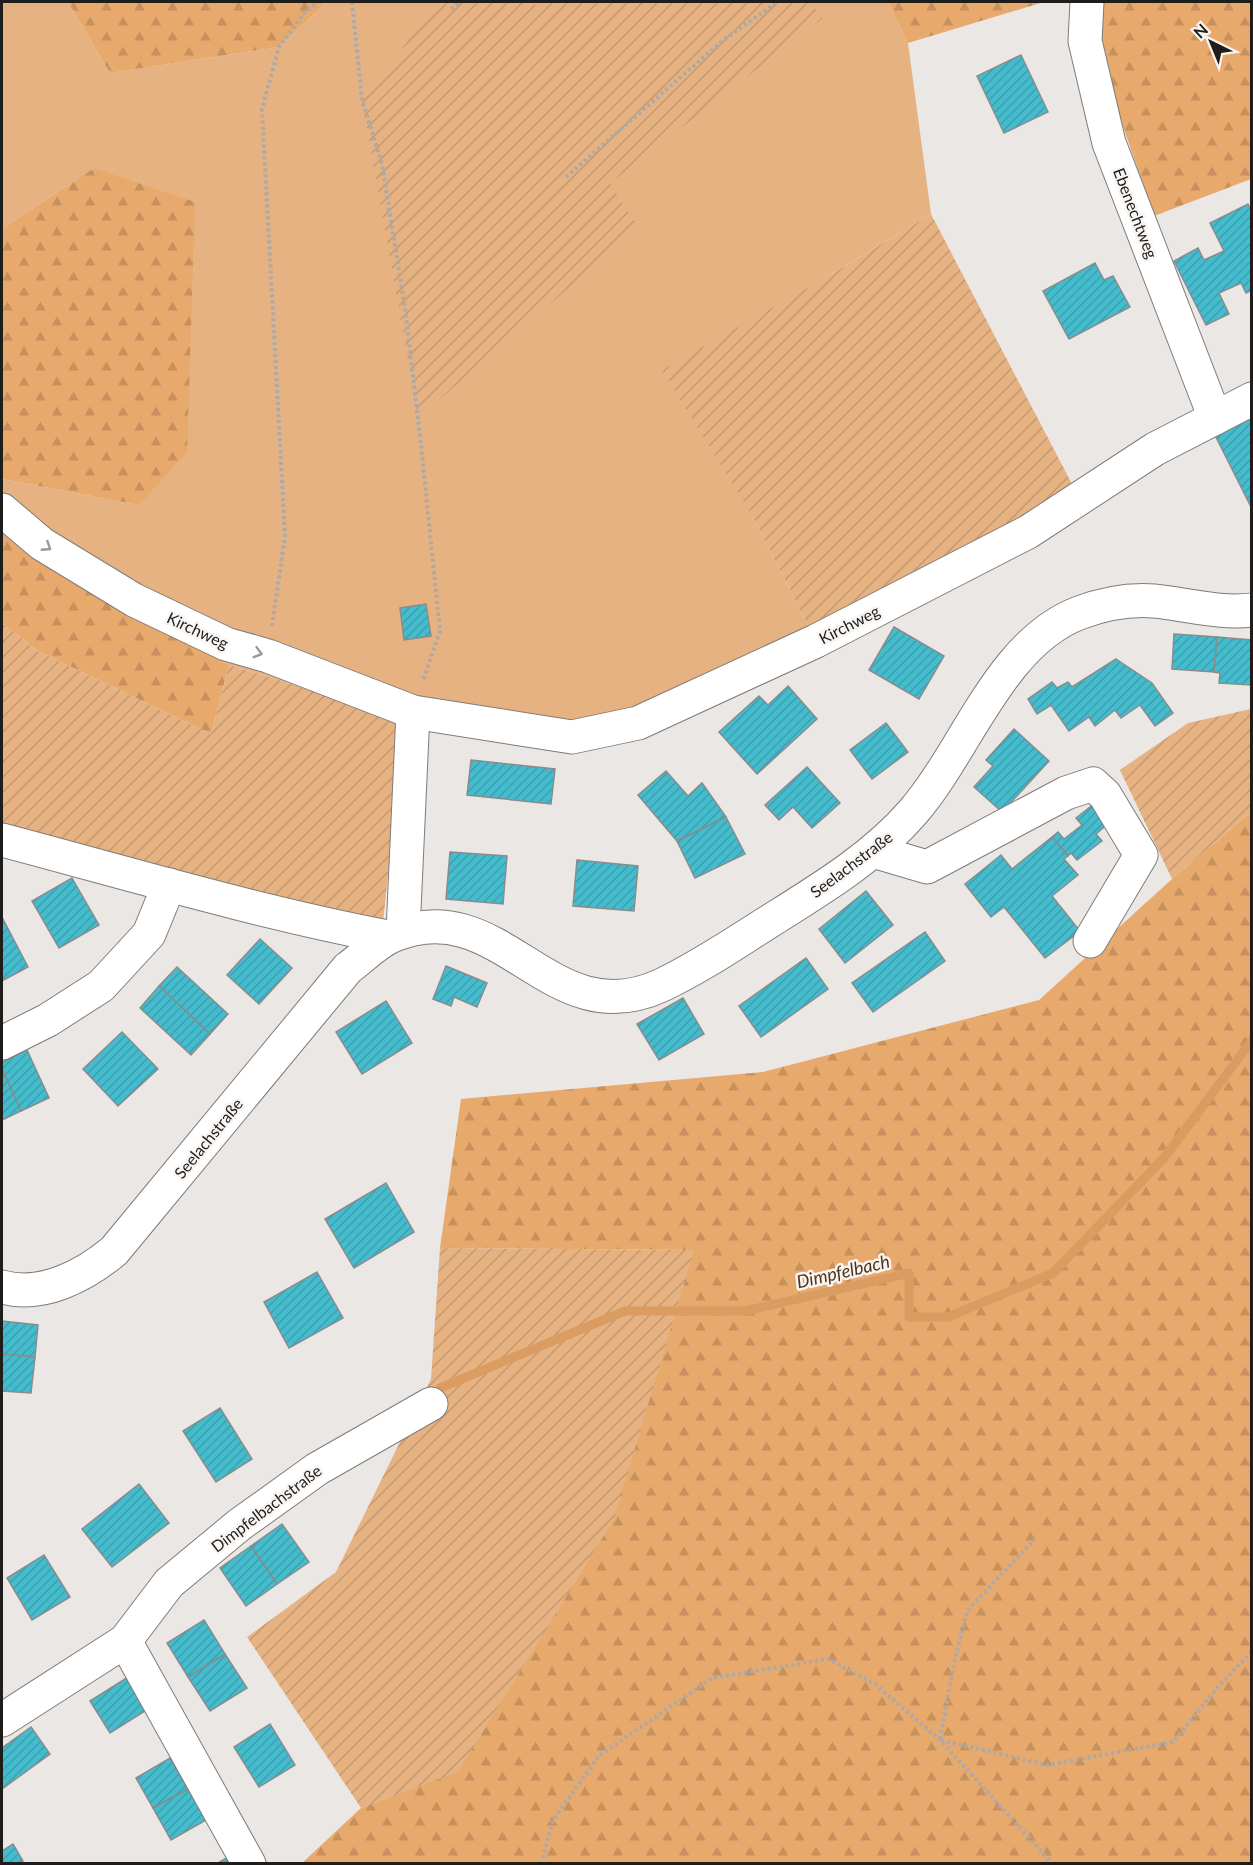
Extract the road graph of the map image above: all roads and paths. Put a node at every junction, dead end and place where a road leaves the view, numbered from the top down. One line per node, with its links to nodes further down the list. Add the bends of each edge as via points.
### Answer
1 (318, 2): 12 (path, via 305,12 279,47 262,109 285,536)
2 (352, 2): 13 (path, via 362,100 382,164 405,308 440,632)
3 (460, 2): 6 (path)
4 (777, 2): 7 (path, via 722,42)
5 (1087, 2): 9 (street, Ebenechtweg, via 1085,41 1109,143)
6 (451, 9)
7 (566, 177)
8 (1251, 399): 9 (street, Kirchweg)
9 (1215, 418): 13 (street, Kirchweg, via 1155,449 1028,532 816,641 638,723 572,737)
10 (2, 510): 12 (street, Kirchweg, one-way to 12, via 42,544 134,600 226,644)
11 (1251, 610): 15 (street, Seelachstraße, via 1126,601 1100,606 1055,625 1005,674 932,788 913,813)
12 (268, 656): 13 (street, Kirchweg)
13 (413, 712): 17 (street)
14 (2, 840): 16 (street, Seelachstraße)
15 (873, 851): 17 (street, Seelachstraße, via 706,962 646,992 593,995 578,991 471,932 426,927); 18 (street, via 927,867 1092,783 1105,795 1141,855)
16 (169, 885): 17 (street, Seelachstraße, via 348,929); 19 (street, via 149,934 101,986 48,1020)
17 (396, 935): 20 (street, Seelachstraße, via 348,968 114,1251 95,1267 53,1285 31,1289)
18 (1090, 941)
19 (2, 1043)
20 (2, 1287)
21 (431, 1404): 23 (street, Dimpfelbachstraße, via 317,1469 239,1525 170,1583)
22 (1035, 1539): 26 (path, via 968,1611)
23 (125, 1641): 25 (street, Dimpfelbachstraße); 27 (street)
24 (1251, 1651): 26 (path, via 1173,1742 1047,1765)
25 (2, 1720)
26 (940, 1740): 28 (path, via 875,1684 828,1659 712,1678 599,1756 554,1820); 29 (path)
27 (249, 1863)
28 (541, 1863)
29 (1053, 1863)

